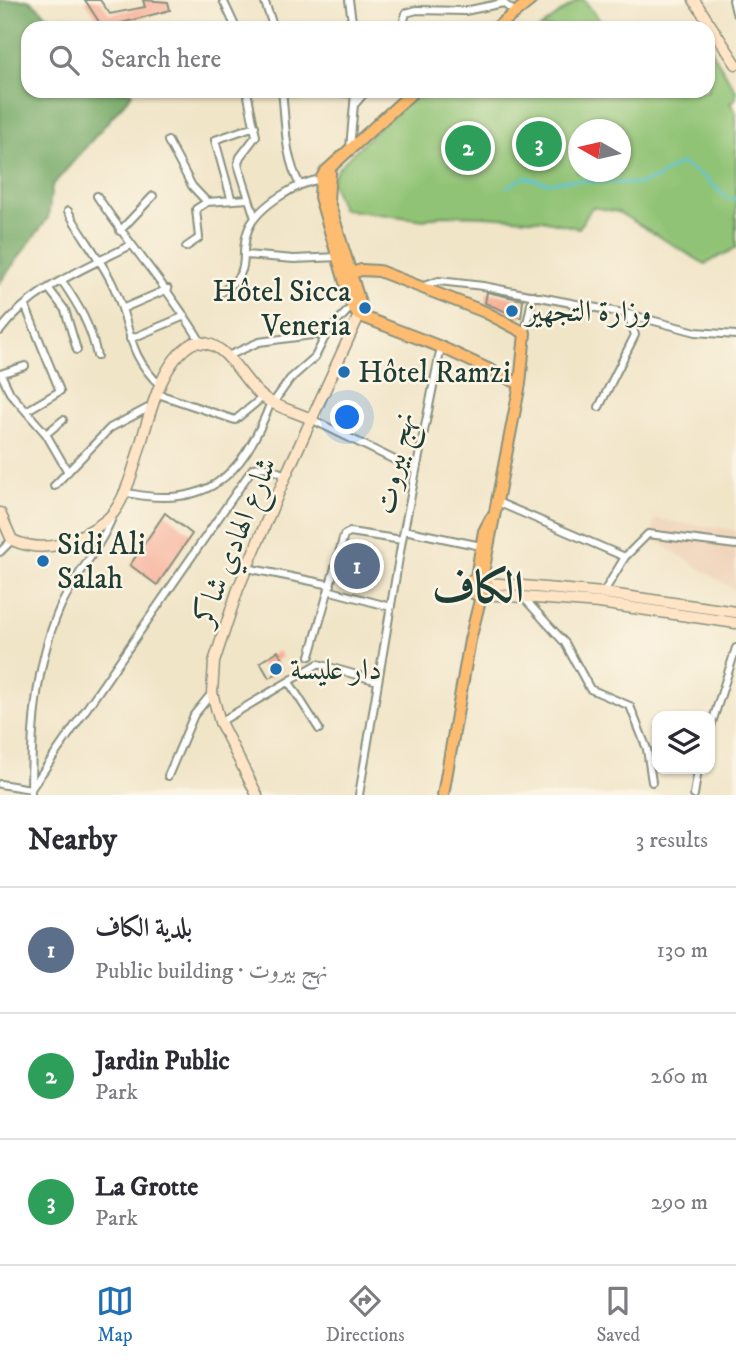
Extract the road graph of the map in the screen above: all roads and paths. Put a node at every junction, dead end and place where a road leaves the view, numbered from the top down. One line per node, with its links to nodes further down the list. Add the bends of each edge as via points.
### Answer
1 (223, 0): 11 (street)
2 (264, 0): 12 (street)
3 (349, 0): 13 (street)
4 (417, 0): 8 (street)
5 (694, 0): 17 (main road)
6 (733, 0): 10 (street)
7 (525, 1): 9 (main road)
8 (417, 10): 9 (street, via 465,11 499,3); 14 (street, via 406,13)
9 (513, 10): 15 (main road); 16 (main road)
10 (736, 13)
11 (233, 21)
12 (272, 21)
13 (352, 21)
14 (404, 21)
15 (498, 21)
16 (503, 21)
17 (710, 21)
18 (715, 28): 19 (main road)
19 (730, 48): 20 (main road)
20 (736, 64)
21 (249, 98): 28 (street)
22 (283, 98): 32 (street, via 287,146)
23 (355, 98): 27 (street)
24 (360, 98): 27 (street)
25 (406, 98): 30 (main road)
26 (412, 98): 30 (main road)
27 (355, 104): 30 (street)
28 (255, 125): 35 (street, via 215,140); 36 (street, via 255,139 238,161)
29 (168, 141): 37 (street, via 192,186)
30 (351, 149): 31 (main road)
31 (324, 179): 32 (street); 44 (main road, via 320,197); 46 (main road)
32 (300, 184): 39 (street)
33 (97, 196): 40 (street)
34 (153, 196): 40 (street)
35 (231, 198): 36 (street); 37 (street)
36 (248, 199): 39 (street)
37 (207, 202): 42 (street, via 196,209 199,238)
38 (68, 211): 45 (street)
39 (255, 218): 43 (street, via 246,236)
40 (120, 231): 41 (street)
41 (131, 245): 45 (street); 50 (street)
42 (187, 247)
43 (246, 255): 44 (street); 51 (street, via 240,276)
44 (339, 257): 46 (main road)
45 (100, 261): 47 (street); 54 (street)
46 (348, 275): 48 (main road, via 367,269); 55 (main road)
47 (62, 281): 49 (street); 66 (street, via 87,319)
48 (423, 286): 52 (street, via 439,281); 60 (main road)
49 (49, 289): 53 (street); 65 (street, via 65,310)
50 (168, 289): 54 (street); 57 (street)
51 (222, 292)
52 (533, 295): 56 (street); 60 (street)
53 (25, 305): 58 (street); 75 (street, via 60,391)
54 (124, 308): 62 (street)
55 (359, 311): 59 (street); 64 (main road); 77 (main road, شارع الهادي شاكر)
56 (628, 314): 61 (street, via 696,332); 74 (street, via 635,335)
57 (185, 316): 62 (street); 63 (street)
58 (0, 331)
59 (327, 332): 67 (street, via 259,342); 72 (street, via 315,356)
60 (525, 333): 70 (main road)
61 (736, 335)
62 (130, 340): 71 (street)
63 (201, 342): 67 (main road); 71 (main road, via 178,355)
64 (441, 347): 70 (main road); 79 (street, نهج بيروت)
65 (77, 350)
66 (97, 356)
67 (228, 356): 72 (main road)
68 (24, 366): 69 (street)
69 (0, 374): 75 (street)
70 (520, 384): 84 (main road)
71 (160, 390): 72 (street, via 235,420); 73 (main road)
72 (269, 401): 77 (main road); 83 (street, via 244,457 210,488 164,500)
73 (154, 405): 80 (street, via 110,428); 83 (main road)
74 (599, 407)
75 (26, 411): 78 (street)
76 (63, 420): 78 (street)
77 (313, 420): 79 (street); 81 (main road, شارع الهادي شاكر)
78 (46, 434): 80 (street)
79 (415, 470): 87 (street, نهج بيروت)
80 (68, 472): 82 (street)
81 (286, 475): 94 (main road, شارع الهادي شاكر); 114 (street, via 253,468)
82 (54, 486)
83 (123, 492): 86 (main road)
84 (494, 507): 91 (main road); 93 (street); 95 (main road)
85 (0, 513): 88 (main road)
86 (114, 513): 88 (main road, via 88,532 54,546); 114 (street, via 59,610 48,642 32,742)
87 (404, 530): 89 (street, نهج بيروت); 91 (street)
88 (12, 540): 92 (street)
89 (402, 540): 96 (street, via 346,533); 99 (street, نهج بيروت)
90 (736, 545): 93 (street, via 652,534 644,536)
91 (481, 546): 95 (main road)
92 (0, 552)
93 (625, 557): 98 (street)
94 (247, 568): 96 (street); 106 (main road, شارع الهادي شاكر, via 219,640)
95 (481, 587): 97 (main road); 98 (main road); 117 (main road)
96 (331, 588): 99 (street); 103 (street)
97 (522, 596): 98 (main road); 112 (street, via 565,643 590,690 630,706 647,749)
98 (601, 598): 100 (main road); 101 (main road)
99 (391, 607): 104 (street, نهج بيروت)
100 (736, 612)
101 (736, 623)
102 (736, 648): 107 (street)
103 (310, 656)
104 (378, 681): 105 (street, via 318,664); 116 (street, نهج بيروت)
105 (289, 682): 108 (street); 109 (street)
106 (212, 694): 108 (main road, شارع الهادي شاكر); 111 (street, via 194,715)
107 (715, 713)
108 (220, 722): 115 (main road, شارع الهادي شاكر)
109 (319, 729)
110 (697, 774): 118 (street)
111 (168, 776)
112 (652, 782)
113 (0, 785): 114 (street)
114 (31, 792)
115 (257, 795)
116 (359, 795)
117 (443, 795)
118 (694, 795)

